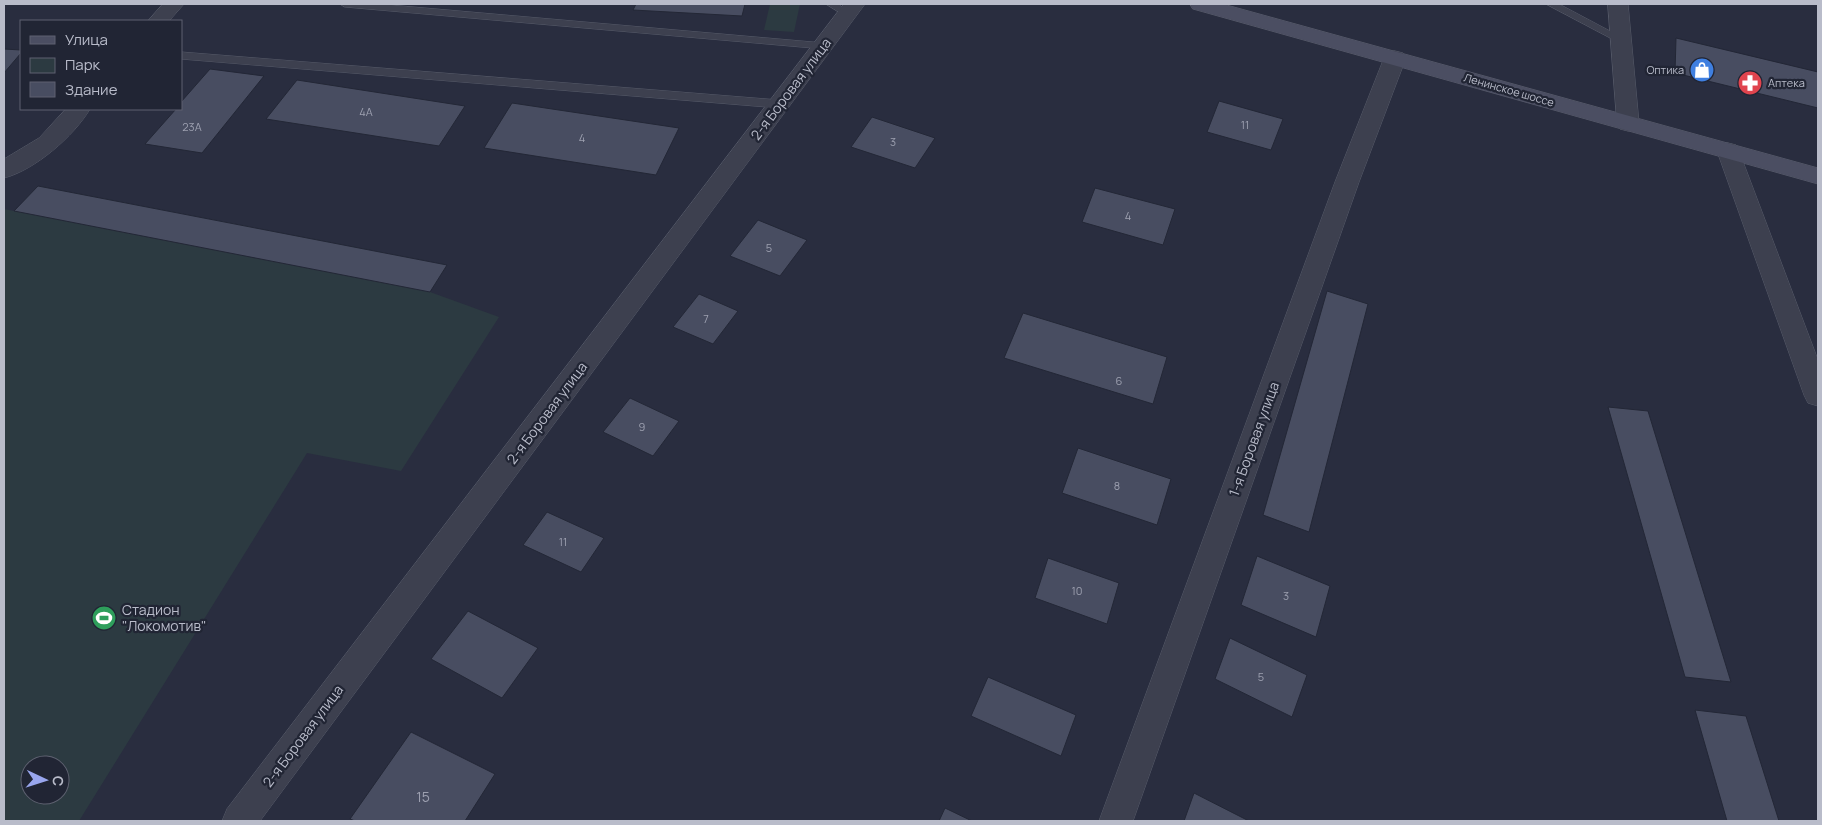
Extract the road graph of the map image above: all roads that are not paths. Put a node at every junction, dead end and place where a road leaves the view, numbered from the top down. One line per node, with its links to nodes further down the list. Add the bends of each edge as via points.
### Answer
1 (174, 4): 7 (street)
2 (345, 4): 9 (lane)
3 (1200, 4): 11 (street, Ленинское шоссе)
4 (1551, 4): 8 (lane)
5 (1618, 4): 8 (street)
6 (845, 7): 9 (street, 2-я Боровая улица)
7 (159, 20)
8 (1620, 39): 14 (street)
9 (824, 46): 12 (street, 2-я Боровая улица)
10 (182, 55): 12 (lane)
11 (1394, 58): 14 (street, Ленинское шоссе); 20 (street, 1-я Боровая улица)
12 (780, 104): 19 (street, 2-я Боровая улица)
13 (78, 110): 16 (street, via 47,144)
14 (1628, 123): 15 (street, Ленинское шоссе)
15 (1728, 151): 17 (street, Ленинское шоссе); 18 (street)
16 (4, 170)
17 (1818, 176)
18 (1818, 395)
19 (239, 821)
20 (1116, 821)

